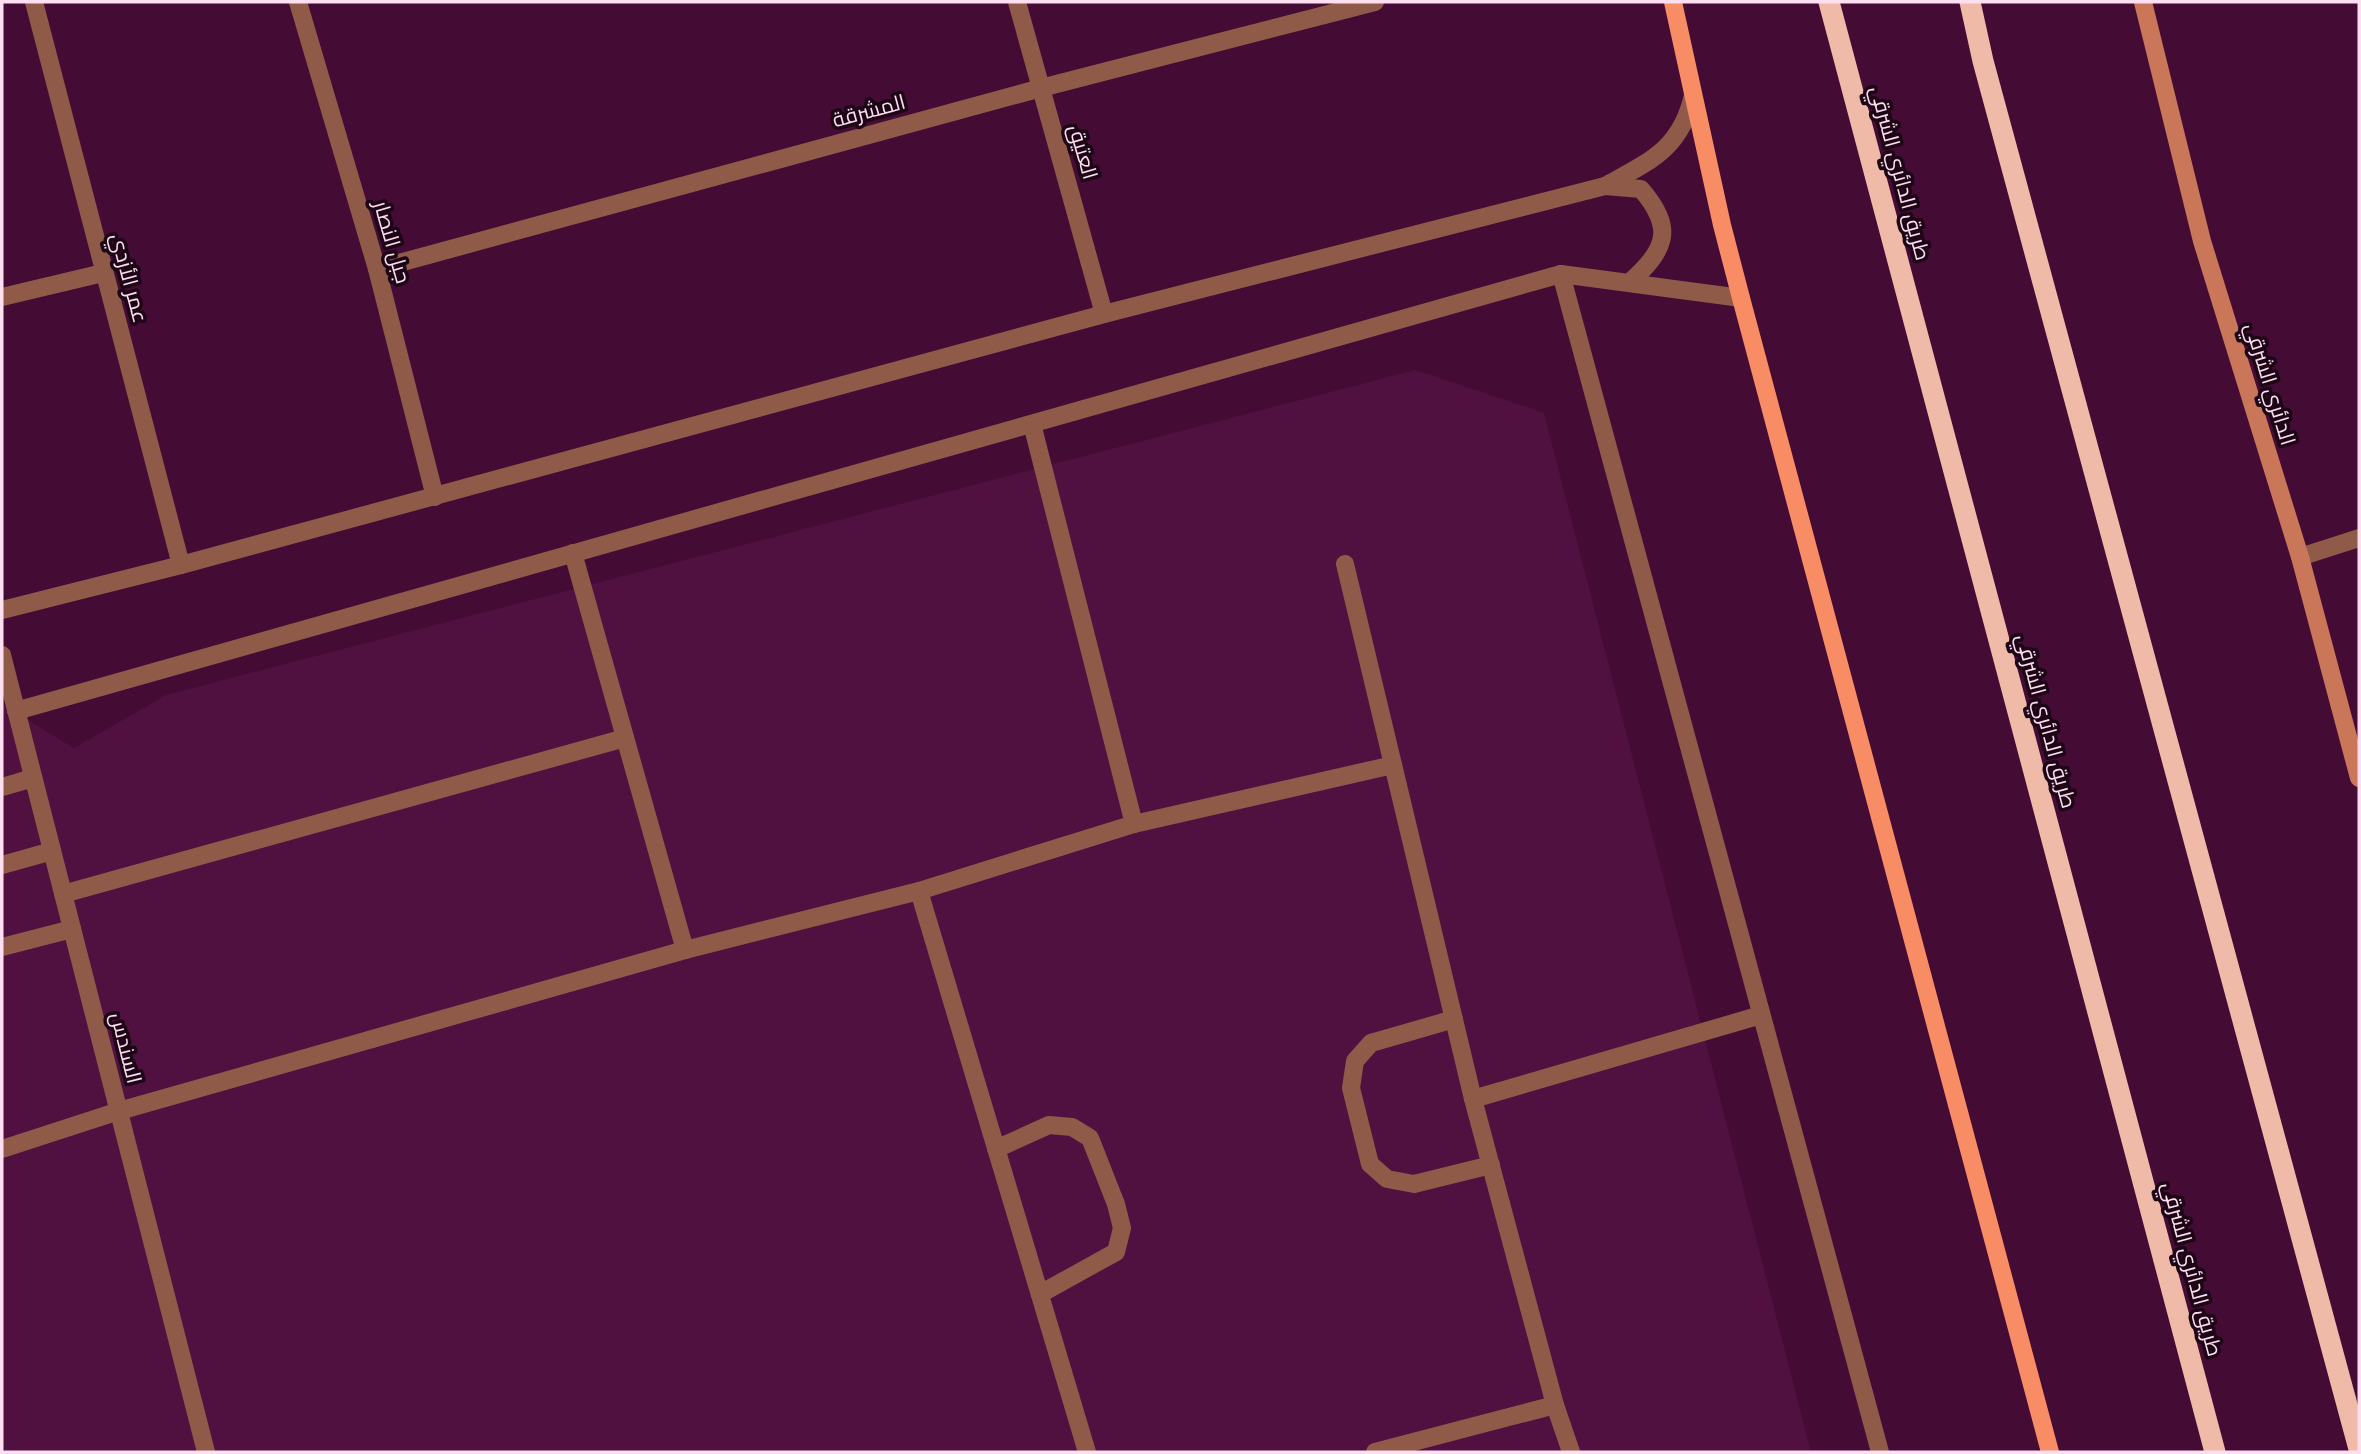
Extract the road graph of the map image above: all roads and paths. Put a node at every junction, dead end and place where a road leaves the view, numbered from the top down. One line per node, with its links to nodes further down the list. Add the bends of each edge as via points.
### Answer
1 (34, 2): 15 (street, عمر الأزدي)
2 (298, 2): 14 (street, جبل النصار)
3 (1017, 2): 11 (street, العتيق)
4 (1375, 2): 11 (street, المشرقة)
5 (1673, 2): 12 (main road)
6 (1829, 2): 60 (highway, طريق الدائري الشرقي)
7 (1970, 2): 10 (highway)
8 (1976, 2): 10 (highway)
9 (2143, 2): 25 (main road, الدائري الشرقي, via 2202,241)
10 (1983, 61): 53 (highway)
11 (1041, 88): 14 (street, المشرقة); 20 (street, العتيق)
12 (1693, 94): 13 (street, via 1689,113 1673,142); 19 (main road)
13 (1605, 186): 17 (street, via 1641,189 1662,223 1661,243 1653,261); 20 (street)
14 (377, 270): 22 (street, جبل النصار)
15 (103, 273): 18 (street); 27 (street, عمر الأزدي)
16 (1561, 274): 17 (street); 21 (street); 44 (street)
17 (1629, 283): 19 (street)
18 (2, 297)
19 (1741, 298): 59 (main road)
20 (1104, 314): 22 (street)
21 (1032, 424): 24 (street); 36 (street)
22 (435, 497): 27 (street)
23 (2359, 538): 25 (street)
24 (573, 553): 30 (street); 31 (street)
25 (2300, 557): 34 (main road, الدائري الشرقي)
26 (1345, 564): 32 (street)
27 (181, 565): 28 (street)
28 (2, 610)
29 (2, 655): 30 (street, السندس)
30 (16, 711): 33 (street, السندس)
31 (625, 738): 40 (street); 43 (street)
32 (1393, 765): 36 (street); 45 (street)
33 (33, 778): 35 (street); 37 (street, السندس)
34 (2359, 778)
35 (2, 787)
36 (1134, 824): 39 (street)
37 (52, 851): 38 (street); 40 (street, السندس)
38 (2, 865)
39 (919, 891): 43 (street); 49 (street)
40 (63, 894): 41 (street, السندس)
41 (72, 929): 42 (street); 47 (street, السندس)
42 (2, 947)
43 (685, 950): 47 (street)
44 (1761, 1015): 46 (street); 58 (street)
45 (1454, 1019): 46 (street); 50 (street, via 1371,1043 1355,1061 1351,1088 1370,1164 1387,1179 1414,1184)
46 (1474, 1099): 50 (street)
47 (119, 1111): 48 (street); 54 (street, السندس)
48 (2, 1149)
49 (996, 1149): 51 (street); 51 (street, via 1049,1125 1072,1127 1090,1138 1116,1204 1122,1228 1116,1252)
50 (1491, 1166): 52 (street)
51 (1040, 1294): 55 (street)
52 (1555, 1405): 56 (street); 57 (street)
53 (2359, 1449)
54 (206, 1452)
55 (1087, 1452)
56 (1375, 1452)
57 (1570, 1452)
58 (1881, 1452)
59 (2050, 1452)
60 (2216, 1452)

